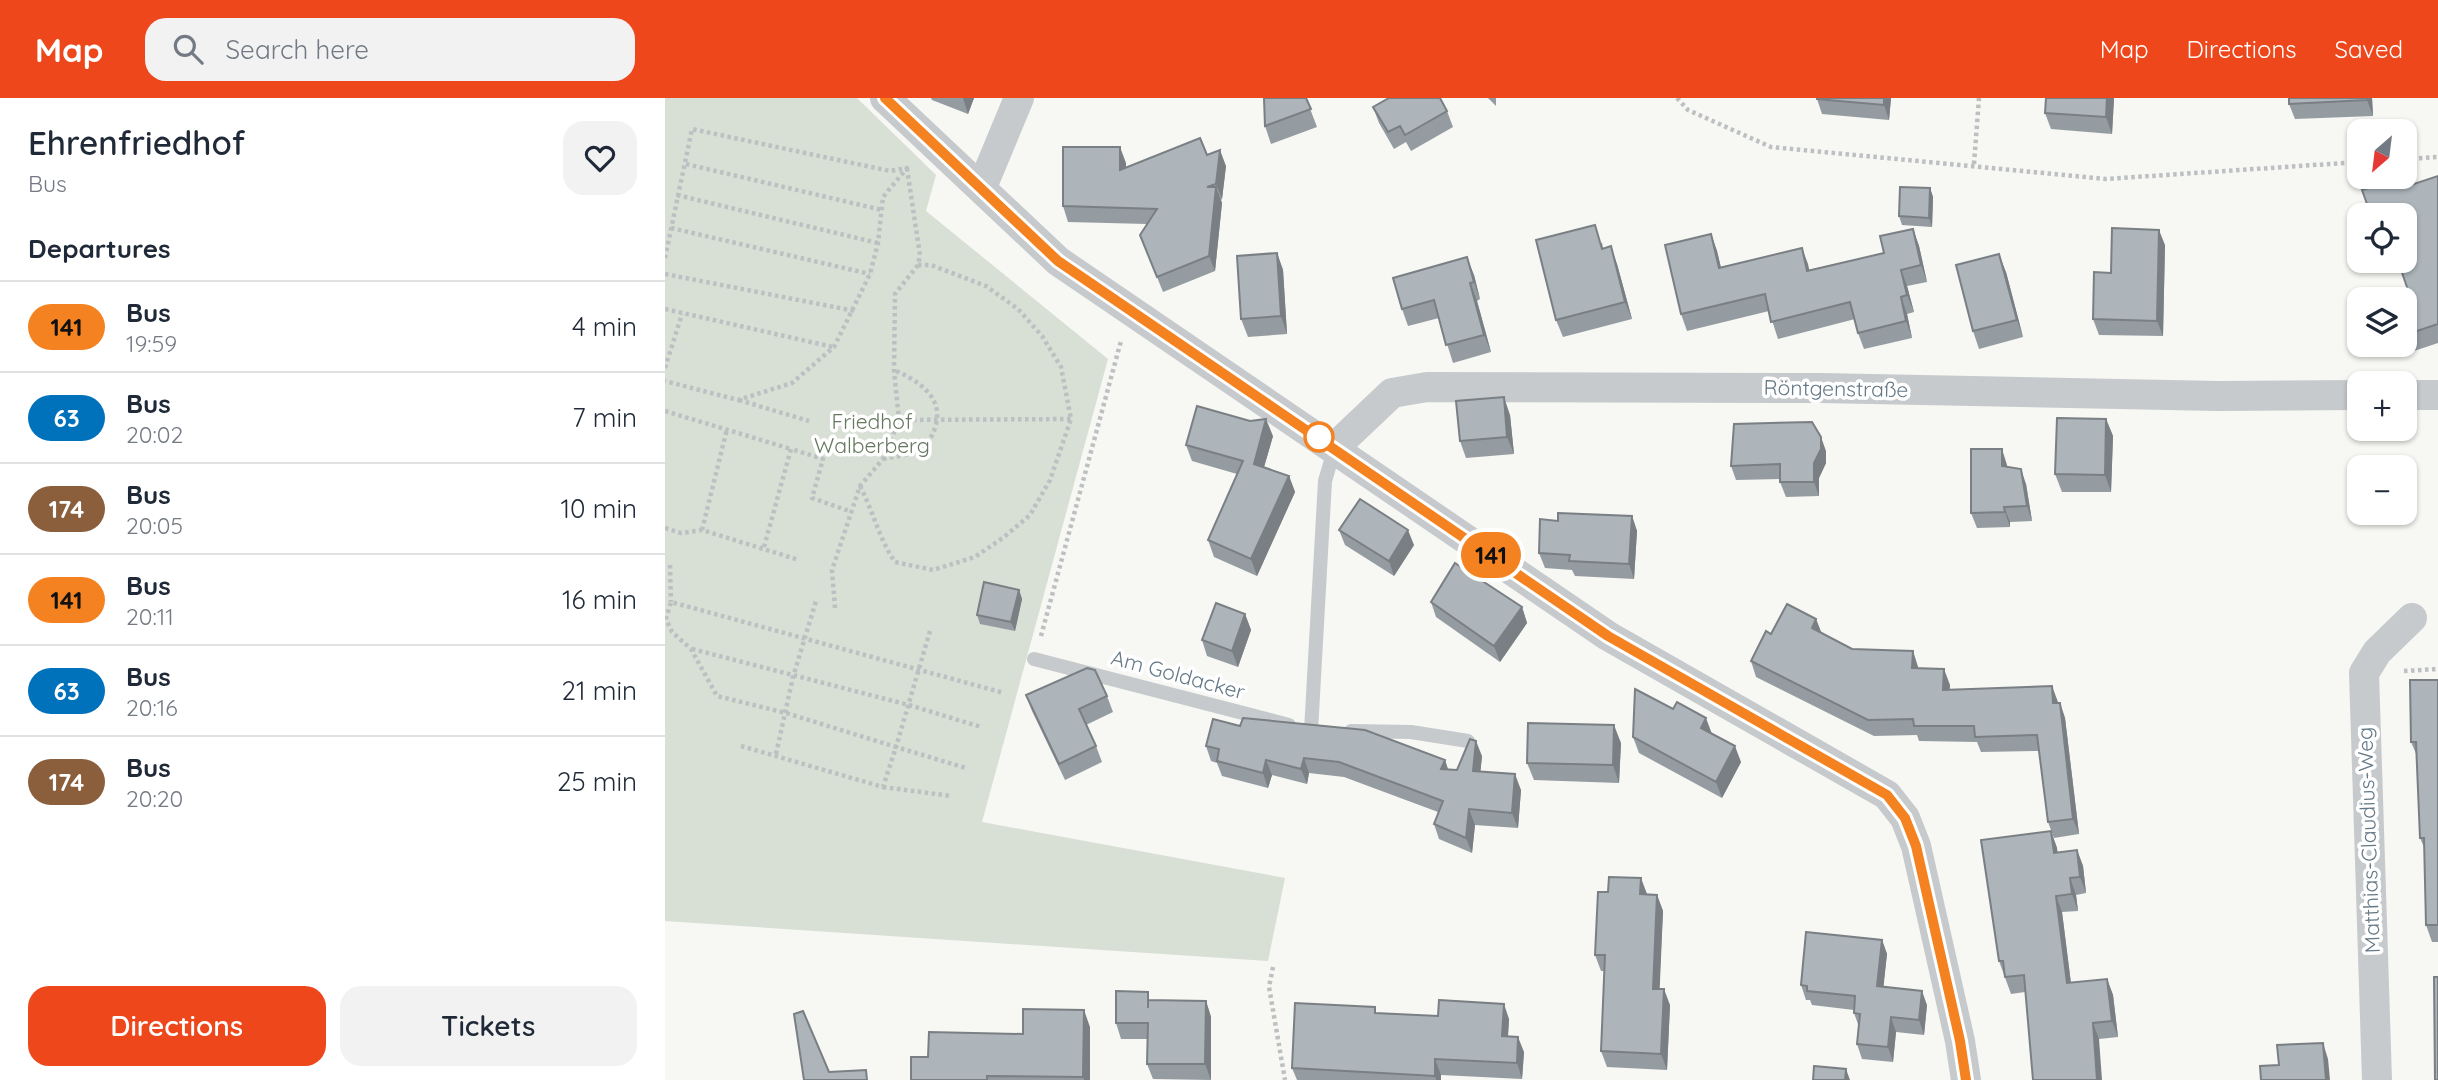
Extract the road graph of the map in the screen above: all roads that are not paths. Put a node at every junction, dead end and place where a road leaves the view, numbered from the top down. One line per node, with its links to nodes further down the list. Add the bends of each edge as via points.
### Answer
1 (885, 98): 3 (street)
2 (1019, 98): 3 (street)
3 (982, 187): 7 (street, via 1058,261)
4 (2347, 395): 7 (street, Röntgenstraße, via 1427,387 1392,393)
5 (2417, 395): 6 (street)
6 (2438, 395)
7 (1335, 447): 10 (lane, via 1325,481); 12 (street, via 1608,636 1887,795 1905,818 1916,846)
8 (2412, 618): 13 (street, Matthias-Claudius-Weg, via 2377,652 2364,673)
9 (1034, 659): 10 (lane, Am Goldacker)
10 (1323, 731): 11 (lane, Am Goldacker, via 1411,732)
11 (1468, 741)
12 (1966, 1080)
13 (2377, 1080)

